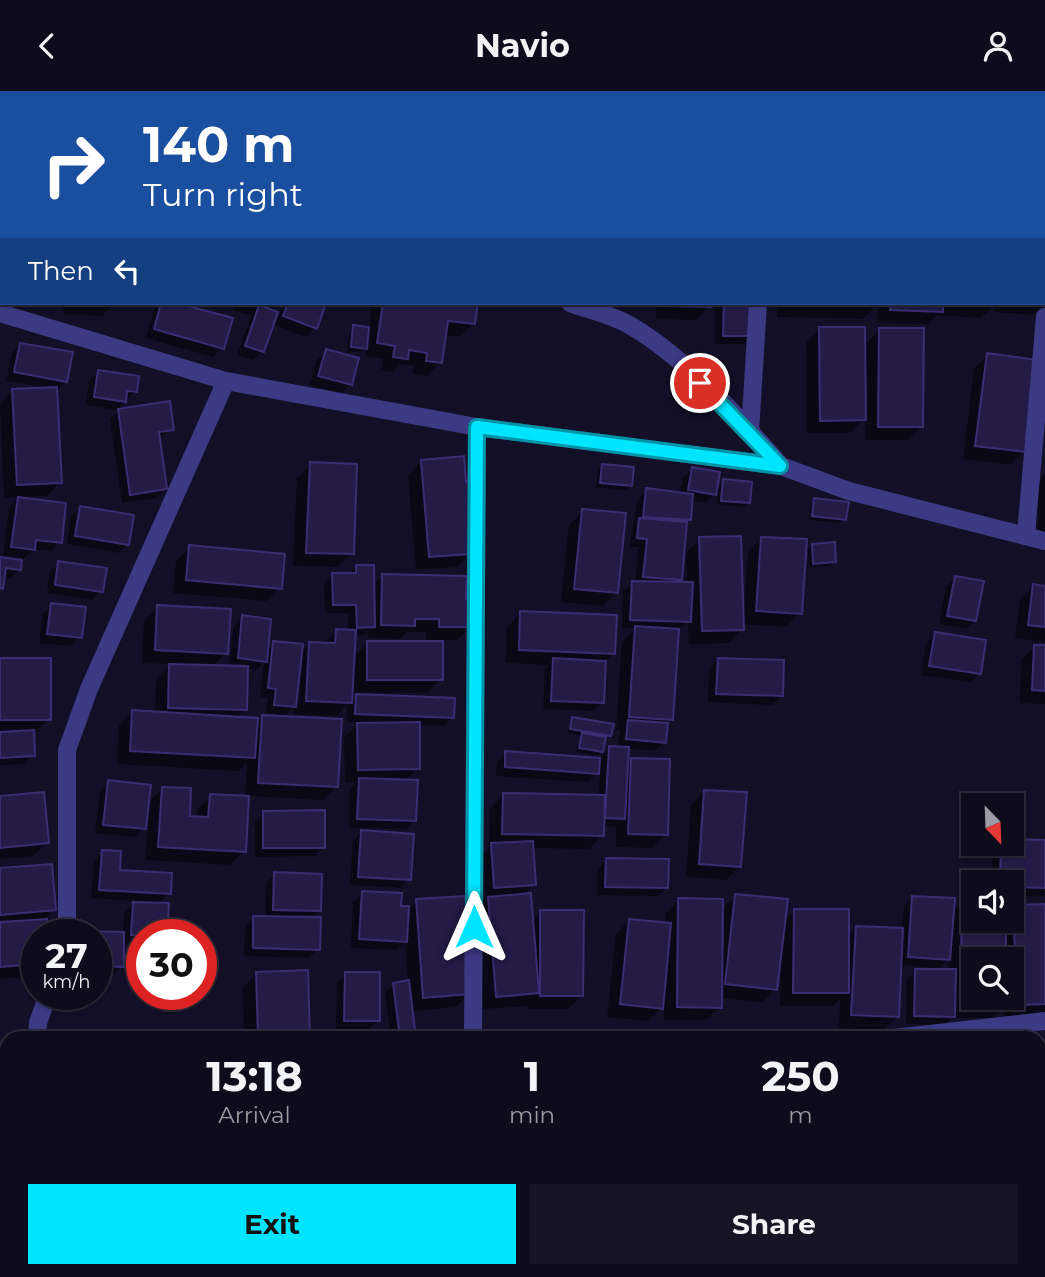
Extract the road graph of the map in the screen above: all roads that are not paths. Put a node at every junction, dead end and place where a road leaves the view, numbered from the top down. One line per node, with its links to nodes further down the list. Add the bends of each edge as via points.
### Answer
1 (575, 305): 7 (street, via 629,325 665,351)
2 (758, 305): 7 (street)
3 (0, 313): 5 (street)
4 (1045, 317): 9 (street)
5 (226, 381): 6 (street); 11 (street, via 89,689 67,750)
6 (477, 427): 8 (street); 15 (street)
7 (750, 432): 8 (street)
8 (780, 466): 9 (street, via 849,491)
9 (1026, 534): 10 (street)
10 (1045, 541)
11 (67, 919)
12 (42, 1010): 14 (street)
13 (1045, 1021): 16 (street)
14 (37, 1031)
15 (473, 1031)
16 (956, 1031)

